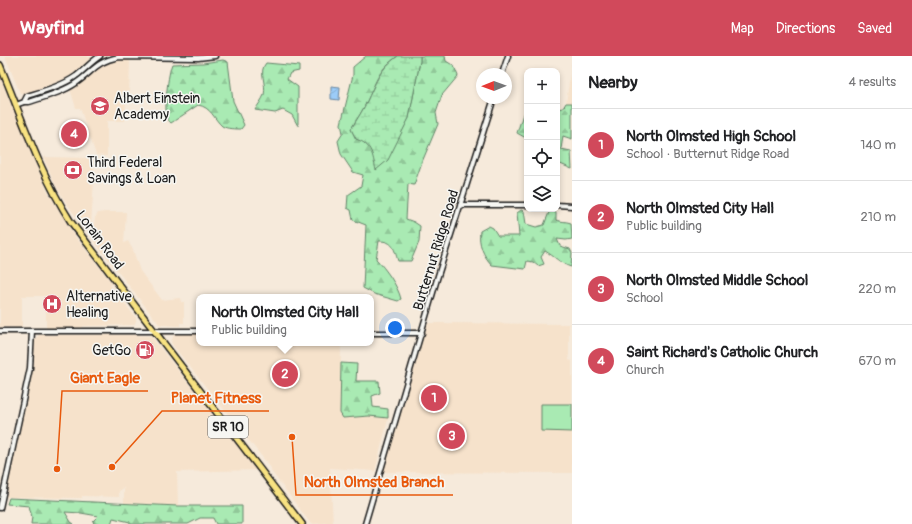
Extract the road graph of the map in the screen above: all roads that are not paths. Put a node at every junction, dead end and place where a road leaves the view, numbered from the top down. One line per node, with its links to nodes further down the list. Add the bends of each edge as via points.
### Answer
1 (100, 56): 6 (street, via 76,76 27,96)
2 (215, 56): 6 (street, via 113,58 96,65 71,86)
3 (508, 56): 5 (street)
4 (0, 65): 8 (main road, Lorain Road / SR 10)
5 (504, 68)
6 (24, 102): 8 (street)
7 (492, 104): 9 (street, Butternut Ridge Road)
8 (16, 105): 13 (main road, Lorain Road / SR 10, via 40,164 63,210)
9 (460, 205): 10 (street); 18 (street, Butternut Ridge Road)
10 (524, 205)
11 (560, 206): 12 (street)
12 (572, 206)
13 (152, 330): 15 (street); 16 (street); 20 (main road, Lorain Road / SR 10)
14 (0, 331): 15 (street)
15 (32, 331): 19 (street, via 30,368)
16 (196, 331)
17 (374, 333): 18 (street)
18 (422, 333): 21 (street, Butternut Ridge Road)
19 (0, 508)
20 (302, 524)
21 (365, 524)

